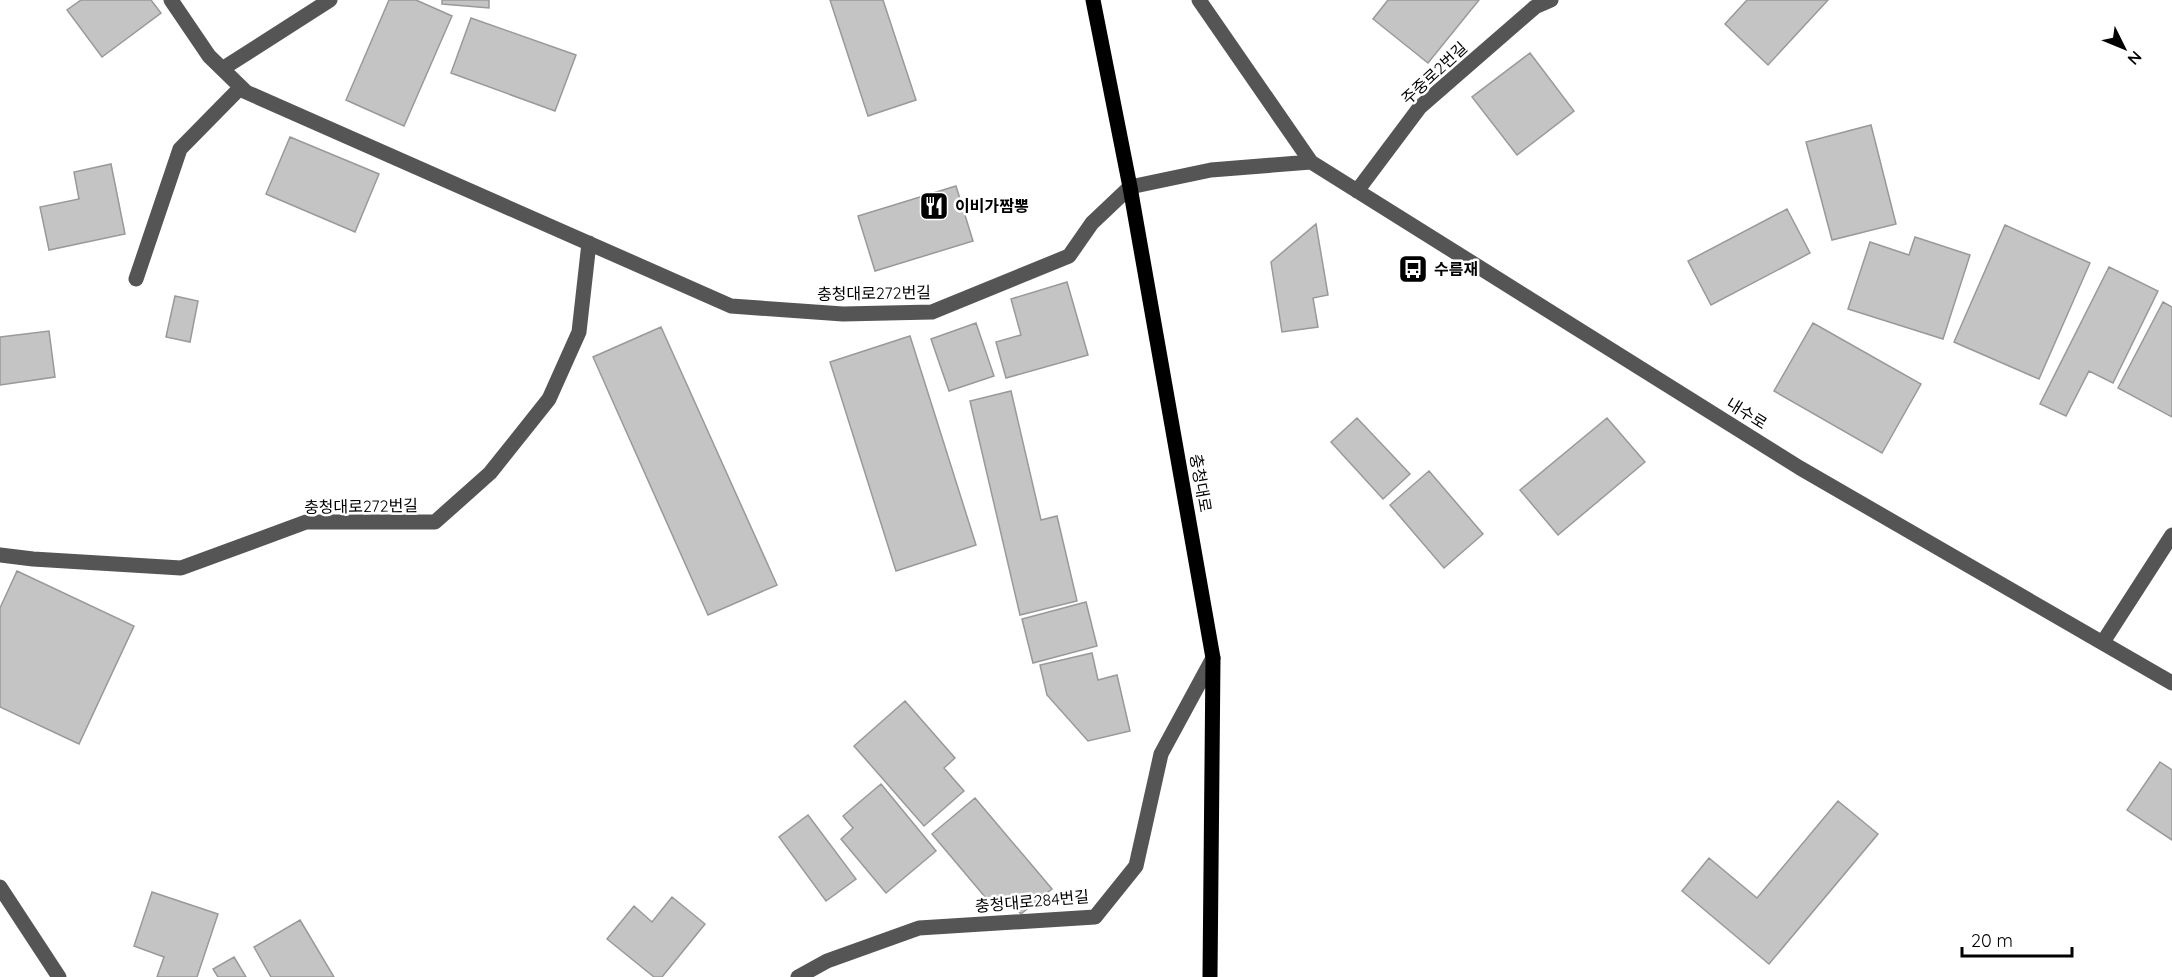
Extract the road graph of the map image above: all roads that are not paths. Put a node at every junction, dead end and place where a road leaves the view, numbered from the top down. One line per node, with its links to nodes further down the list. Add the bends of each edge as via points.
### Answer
1 (171, 0): 6 (street, 충청대로272번길)
2 (330, 0): 6 (street)
3 (1093, 0): 9 (main road, 충청대로)
4 (1199, 0): 8 (street)
5 (1551, 0): 10 (street, 주중로2번길, via 1535,7 1420,106)
6 (222, 69): 7 (street, 충청대로272번길)
7 (241, 87): 11 (street, 충청대로272번길); 12 (street, via 180,149)
8 (1311, 162): 9 (street, via 1211,170); 10 (street, 내수로)
9 (1130, 187): 11 (street, 충청대로272번길, via 1092,223 1069,256 932,312 843,314 731,306); 16 (main road, 충청대로)
10 (1357, 191): 15 (street, 내수로, via 1800,468)
11 (589, 243): 14 (street, 충청대로272번길, via 579,332 549,399 490,473 435,522 306,522 181,568)
12 (136, 279)
13 (2172, 535): 15 (street)
14 (0, 555)
15 (2103, 642): 17 (street, 내수로)
16 (1213, 658): 19 (street, 충청대로284번길, via 1161,754 1136,866 1095,917 920,928 827,961); 21 (main road, 충청대로)
17 (2172, 683)
18 (0, 888): 20 (street)
19 (800, 976)
20 (59, 977)
21 (1210, 977)

